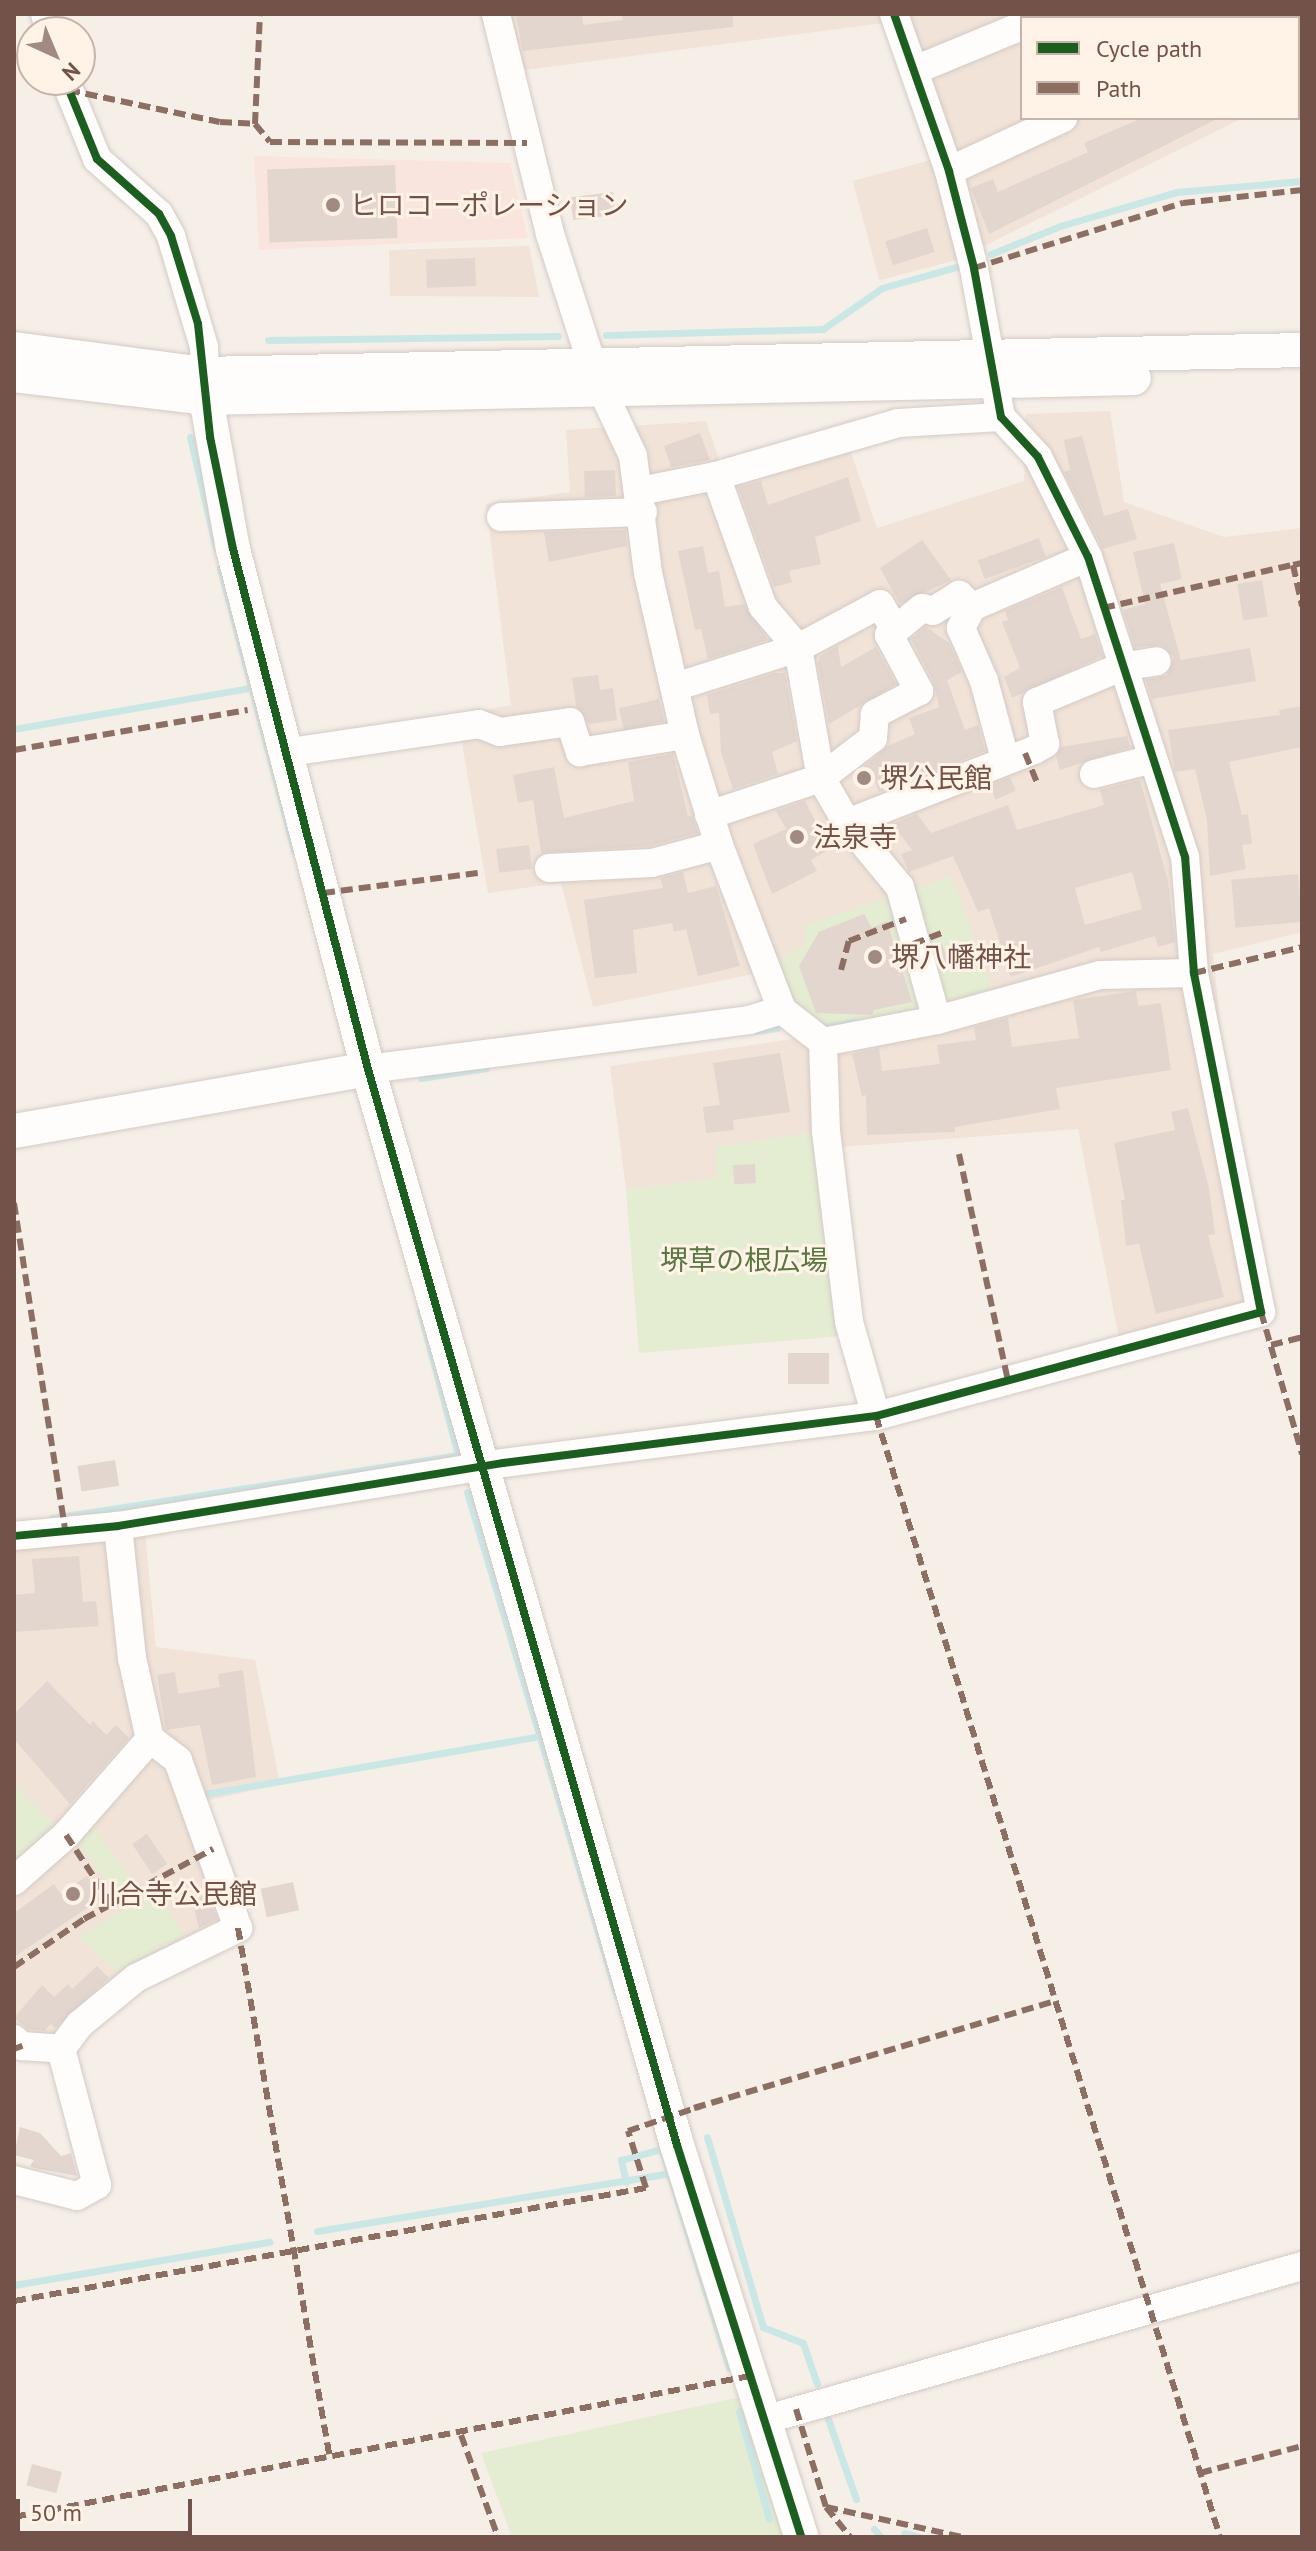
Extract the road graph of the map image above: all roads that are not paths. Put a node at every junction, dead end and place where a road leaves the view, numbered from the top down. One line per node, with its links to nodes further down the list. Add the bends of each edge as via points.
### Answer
1 (496, 14): 13 (street, via 550,234)
2 (894, 14): 4 (street)
3 (1020, 27): 4 (street)
4 (915, 70): 7 (street)
5 (71, 96): 14 (street, via 97,159 159,214 171,236 201,335)
6 (1059, 120): 7 (street)
7 (949, 171): 10 (street)
8 (14, 349): 14 (street)
9 (1302, 350): 10 (street)
10 (994, 370): 11 (street); 13 (street); 15 (street)
11 (1302, 371)
12 (14, 375): 14 (street)
13 (597, 377): 14 (street); 17 (street, via 633,456)
14 (205, 386): 27 (street, via 233,549)
15 (1001, 417): 16 (street, via 898,423); 19 (street, via 1038,457)
16 (716, 476): 17 (street); 22 (street, via 763,607)
17 (642, 501): 18 (street); 25 (street, via 648,573)
18 (501, 517)
19 (1088, 557): 20 (street); 24 (street)
20 (972, 607): 21 (street, via 959,595 933,611 922,608); 28 (street, via 961,628 984,681)
21 (895, 630): 22 (street, via 880,604); 31 (street, via 889,635 919,691 875,714 873,738)
22 (798, 648): 25 (street); 31 (street)
23 (1157, 661): 24 (street)
24 (1121, 667): 28 (street, via 1037,702 1045,744); 29 (street)
25 (678, 686): 26 (street)
26 (685, 735): 27 (street, via 580,752 570,722 500,732 479,724); 32 (street)
27 (283, 753): 40 (street)
28 (1005, 759): 33 (street)
29 (1153, 759): 30 (street); 36 (street, via 1185,857)
30 (1094, 774)
31 (821, 778): 32 (street); 33 (street)
32 (709, 815): 34 (street)
33 (847, 823): 38 (street, via 900,887)
34 (719, 845): 35 (street, via 652,863); 37 (street)
35 (549, 868)
36 (1194, 973): 38 (street, via 1100,975); 42 (street, via 1261,1312)
37 (782, 1010): 39 (street); 40 (street, via 749,1020)
38 (937, 1020): 39 (street)
39 (823, 1042): 42 (street, via 826,1131 849,1322)
40 (368, 1069): 41 (street); 43 (street)
41 (14, 1131)
42 (876, 1416): 43 (street)
43 (484, 1467): 44 (street); 52 (street, via 677,2145)
44 (118, 1526): 45 (street); 46 (street, via 132,1658)
45 (14, 1536)
46 (150, 1739): 47 (street, via 66,1835); 49 (street, via 178,1760 238,1928 136,1978 80,2024)
47 (14, 1881)
48 (14, 2039): 49 (street, via 22,2046)
49 (61, 2049): 50 (street, via 97,2185 77,2196)
50 (14, 2180)
51 (1302, 2266): 52 (street)
52 (764, 2420): 53 (street)
53 (801, 2537)

